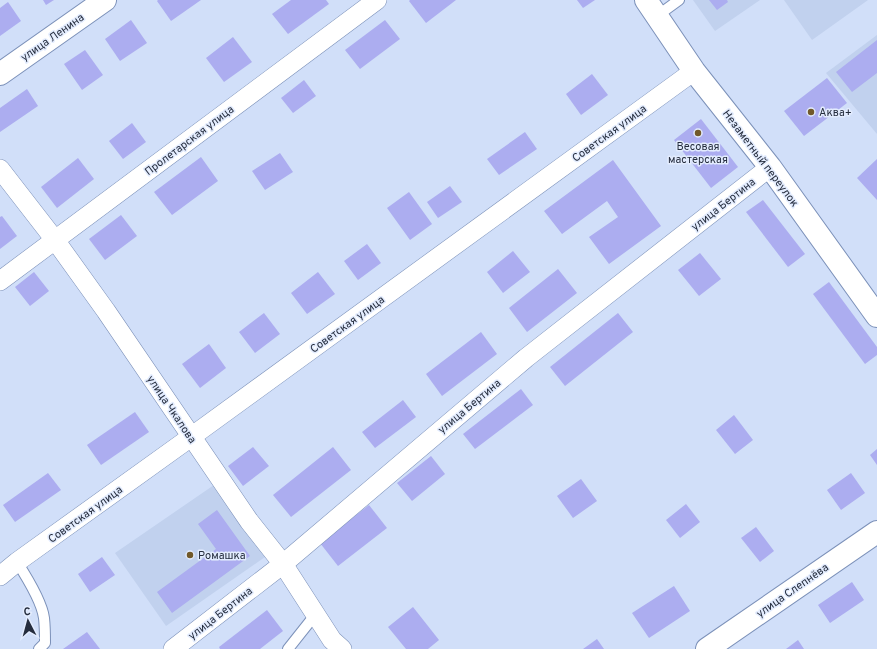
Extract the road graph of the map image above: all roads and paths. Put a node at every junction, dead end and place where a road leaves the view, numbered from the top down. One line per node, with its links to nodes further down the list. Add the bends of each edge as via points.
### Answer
1 (105, 0): 6 (street, улица Ленина)
2 (377, 0): 9 (street, Пролетарская улица)
3 (679, 0): 4 (lane)
4 (652, 8): 5 (street, Незаметный переулок)
5 (694, 71): 7 (street, Незаметный переулок); 12 (street, Советская улица)
6 (0, 74)
7 (770, 167): 11 (street, Незаметный переулок); 15 (street, улица Бертина, via 526,358)
8 (0, 169): 9 (street, улица Чкалова)
9 (55, 240): 10 (street, Пролетарская улица); 12 (street, улица Чкалова)
10 (0, 281)
11 (877, 316)
12 (191, 437): 14 (street, Советская улица); 15 (street, улица Чкалова, via 249,521)
13 (877, 532): 22 (street, улица Слепнёва)
14 (17, 562): 16 (street, Советская улица); 18 (lane, via 44,617 45,643)
15 (283, 564): 17 (street, улица Чкалова); 19 (street, улица Бертина)
16 (0, 576)
17 (315, 615): 20 (lane); 21 (street, улица Чкалова, via 332,640)
18 (39, 649)
19 (173, 649)
20 (288, 649)
21 (342, 649)
22 (707, 649)

